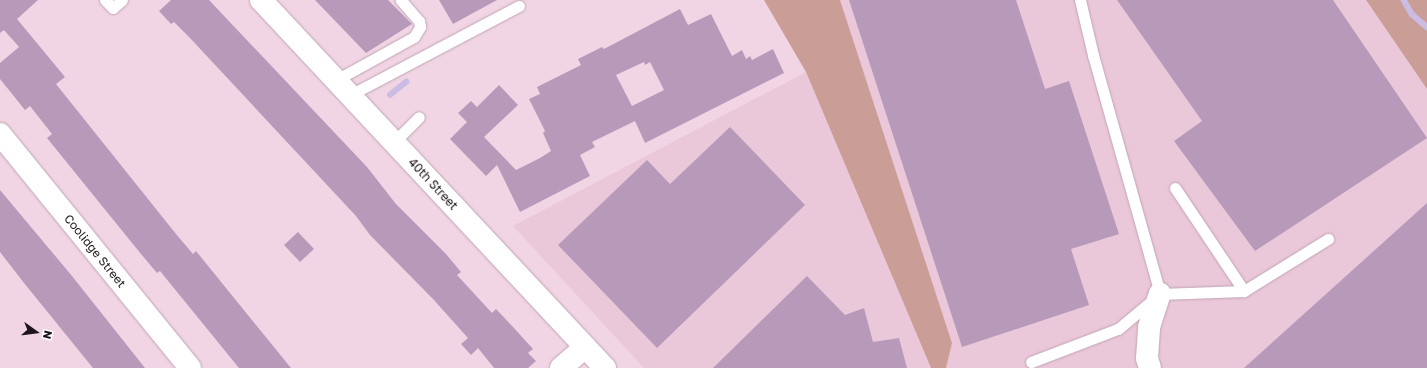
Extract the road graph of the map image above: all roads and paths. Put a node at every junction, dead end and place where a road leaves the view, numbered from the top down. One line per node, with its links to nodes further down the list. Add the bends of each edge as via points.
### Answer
1 (105, 0): 2 (lane, via 113,8)
2 (122, 0)
3 (261, 0): 7 (street, 40th Street)
4 (401, 0): 7 (lane, via 419,21 420,26 414,37)
5 (1080, 0): 14 (lane)
6 (519, 6): 7 (lane)
7 (343, 87): 10 (street, 40th Street)
8 (419, 117): 10 (lane)
9 (0, 134): 17 (street, Coolidge Street)
10 (394, 142): 15 (street, 40th Street)
11 (1175, 188): 13 (lane)
12 (1328, 239): 13 (lane)
13 (1244, 291): 14 (lane)
14 (1160, 294): 16 (lane, via 1118,329); 20 (street, via 1149,327 1147,358)
15 (585, 347): 18 (street); 19 (street, 40th Street)
16 (1031, 362)
17 (190, 368)
18 (561, 368)
19 (605, 368)
20 (1150, 368)

